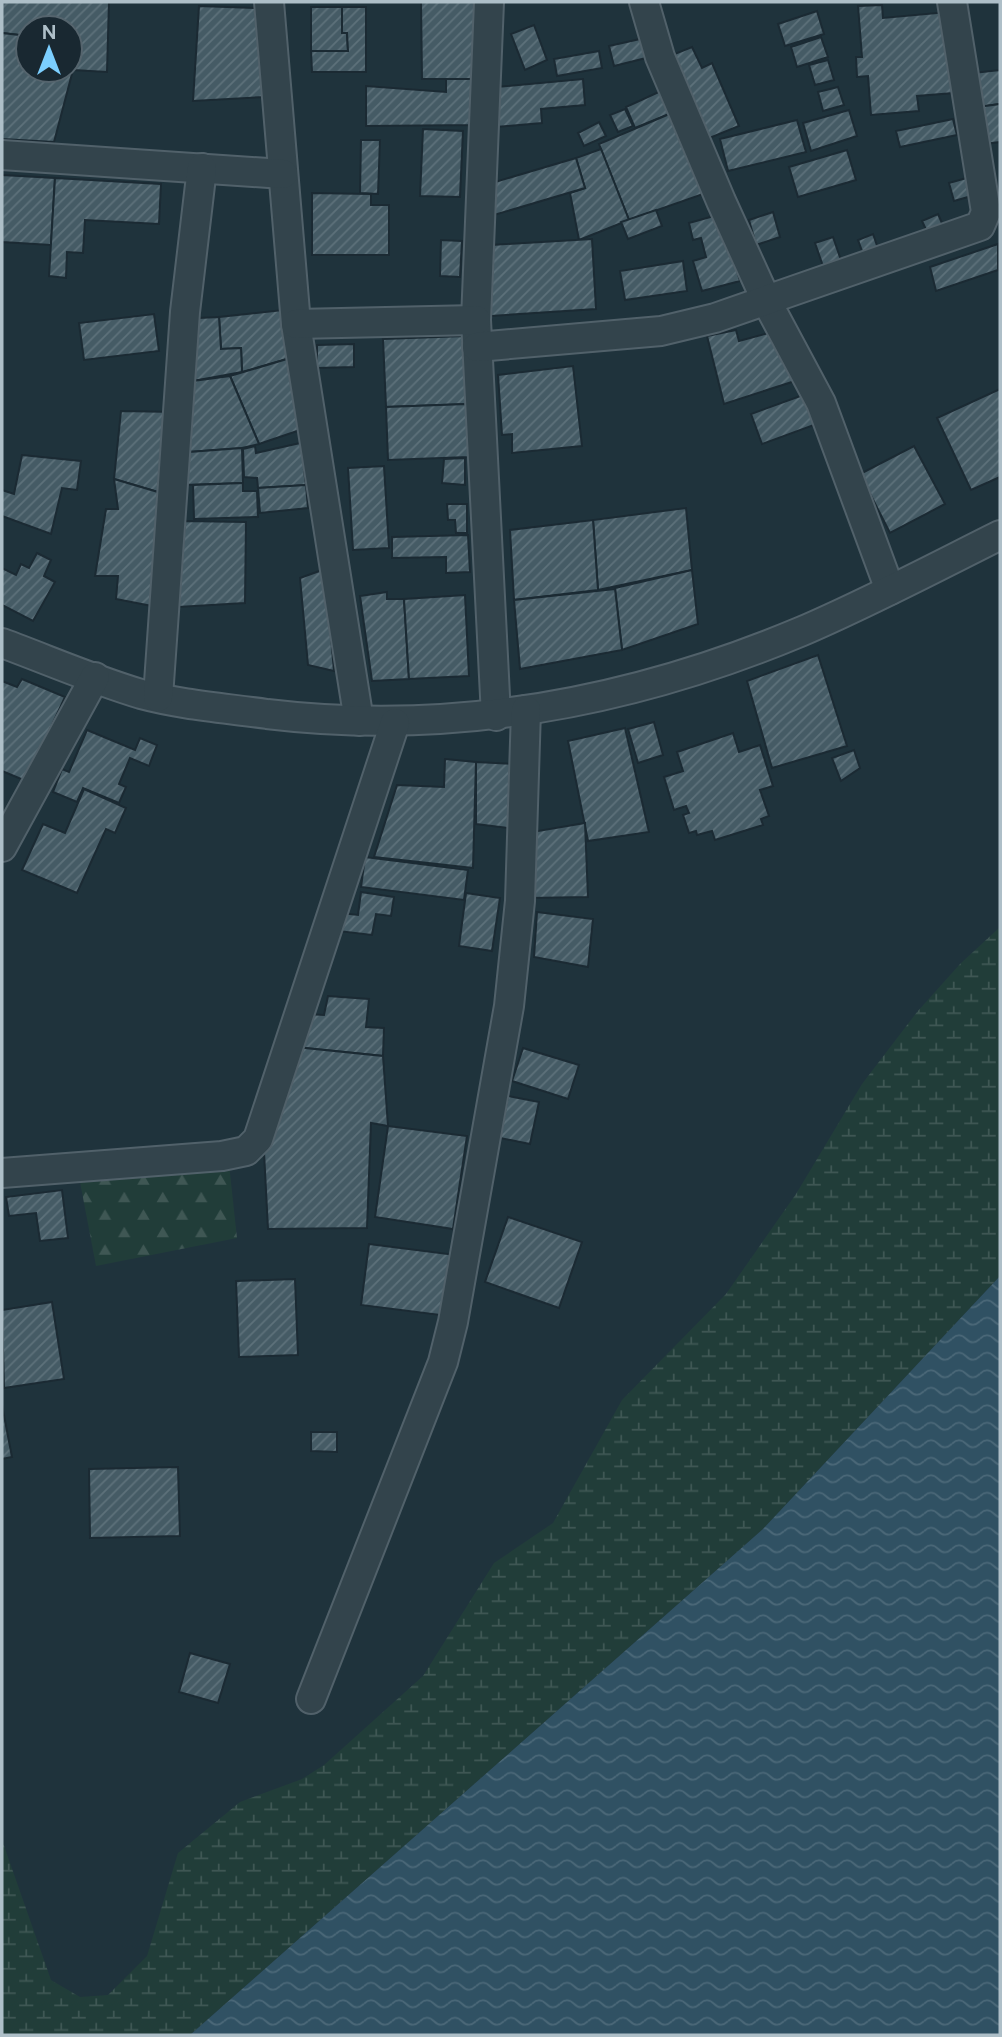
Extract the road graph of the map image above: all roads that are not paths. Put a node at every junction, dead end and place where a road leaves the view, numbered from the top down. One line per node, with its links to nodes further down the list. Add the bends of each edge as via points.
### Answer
1 (269, 2): 7 (street)
2 (489, 2): 11 (street)
3 (644, 2): 9 (street, via 660,57)
4 (952, 2): 8 (street)
5 (2, 155): 6 (street)
6 (202, 169): 7 (street); 16 (street, via 185,312)
7 (283, 174): 10 (street)
8 (990, 175): 9 (street, via 986,212 979,226)
9 (767, 302): 11 (street, via 661,331); 13 (street, via 821,403)
10 (296, 324): 11 (street); 19 (street)
11 (476, 334): 18 (street)
12 (1000, 535): 13 (street)
13 (890, 590): 17 (street, via 721,662 657,682)
14 (2, 643): 15 (street)
15 (95, 677): 16 (street); 21 (street)
16 (158, 697): 19 (street, via 277,715)
17 (526, 710): 18 (street); 23 (street, via 520,901 510,993 453,1322 443,1362)
18 (496, 716): 20 (street)
19 (359, 721): 20 (street)
20 (395, 723): 22 (street, via 258,1139 246,1151 222,1156)
21 (2, 847)
22 (2, 1173)
23 (311, 1699)

